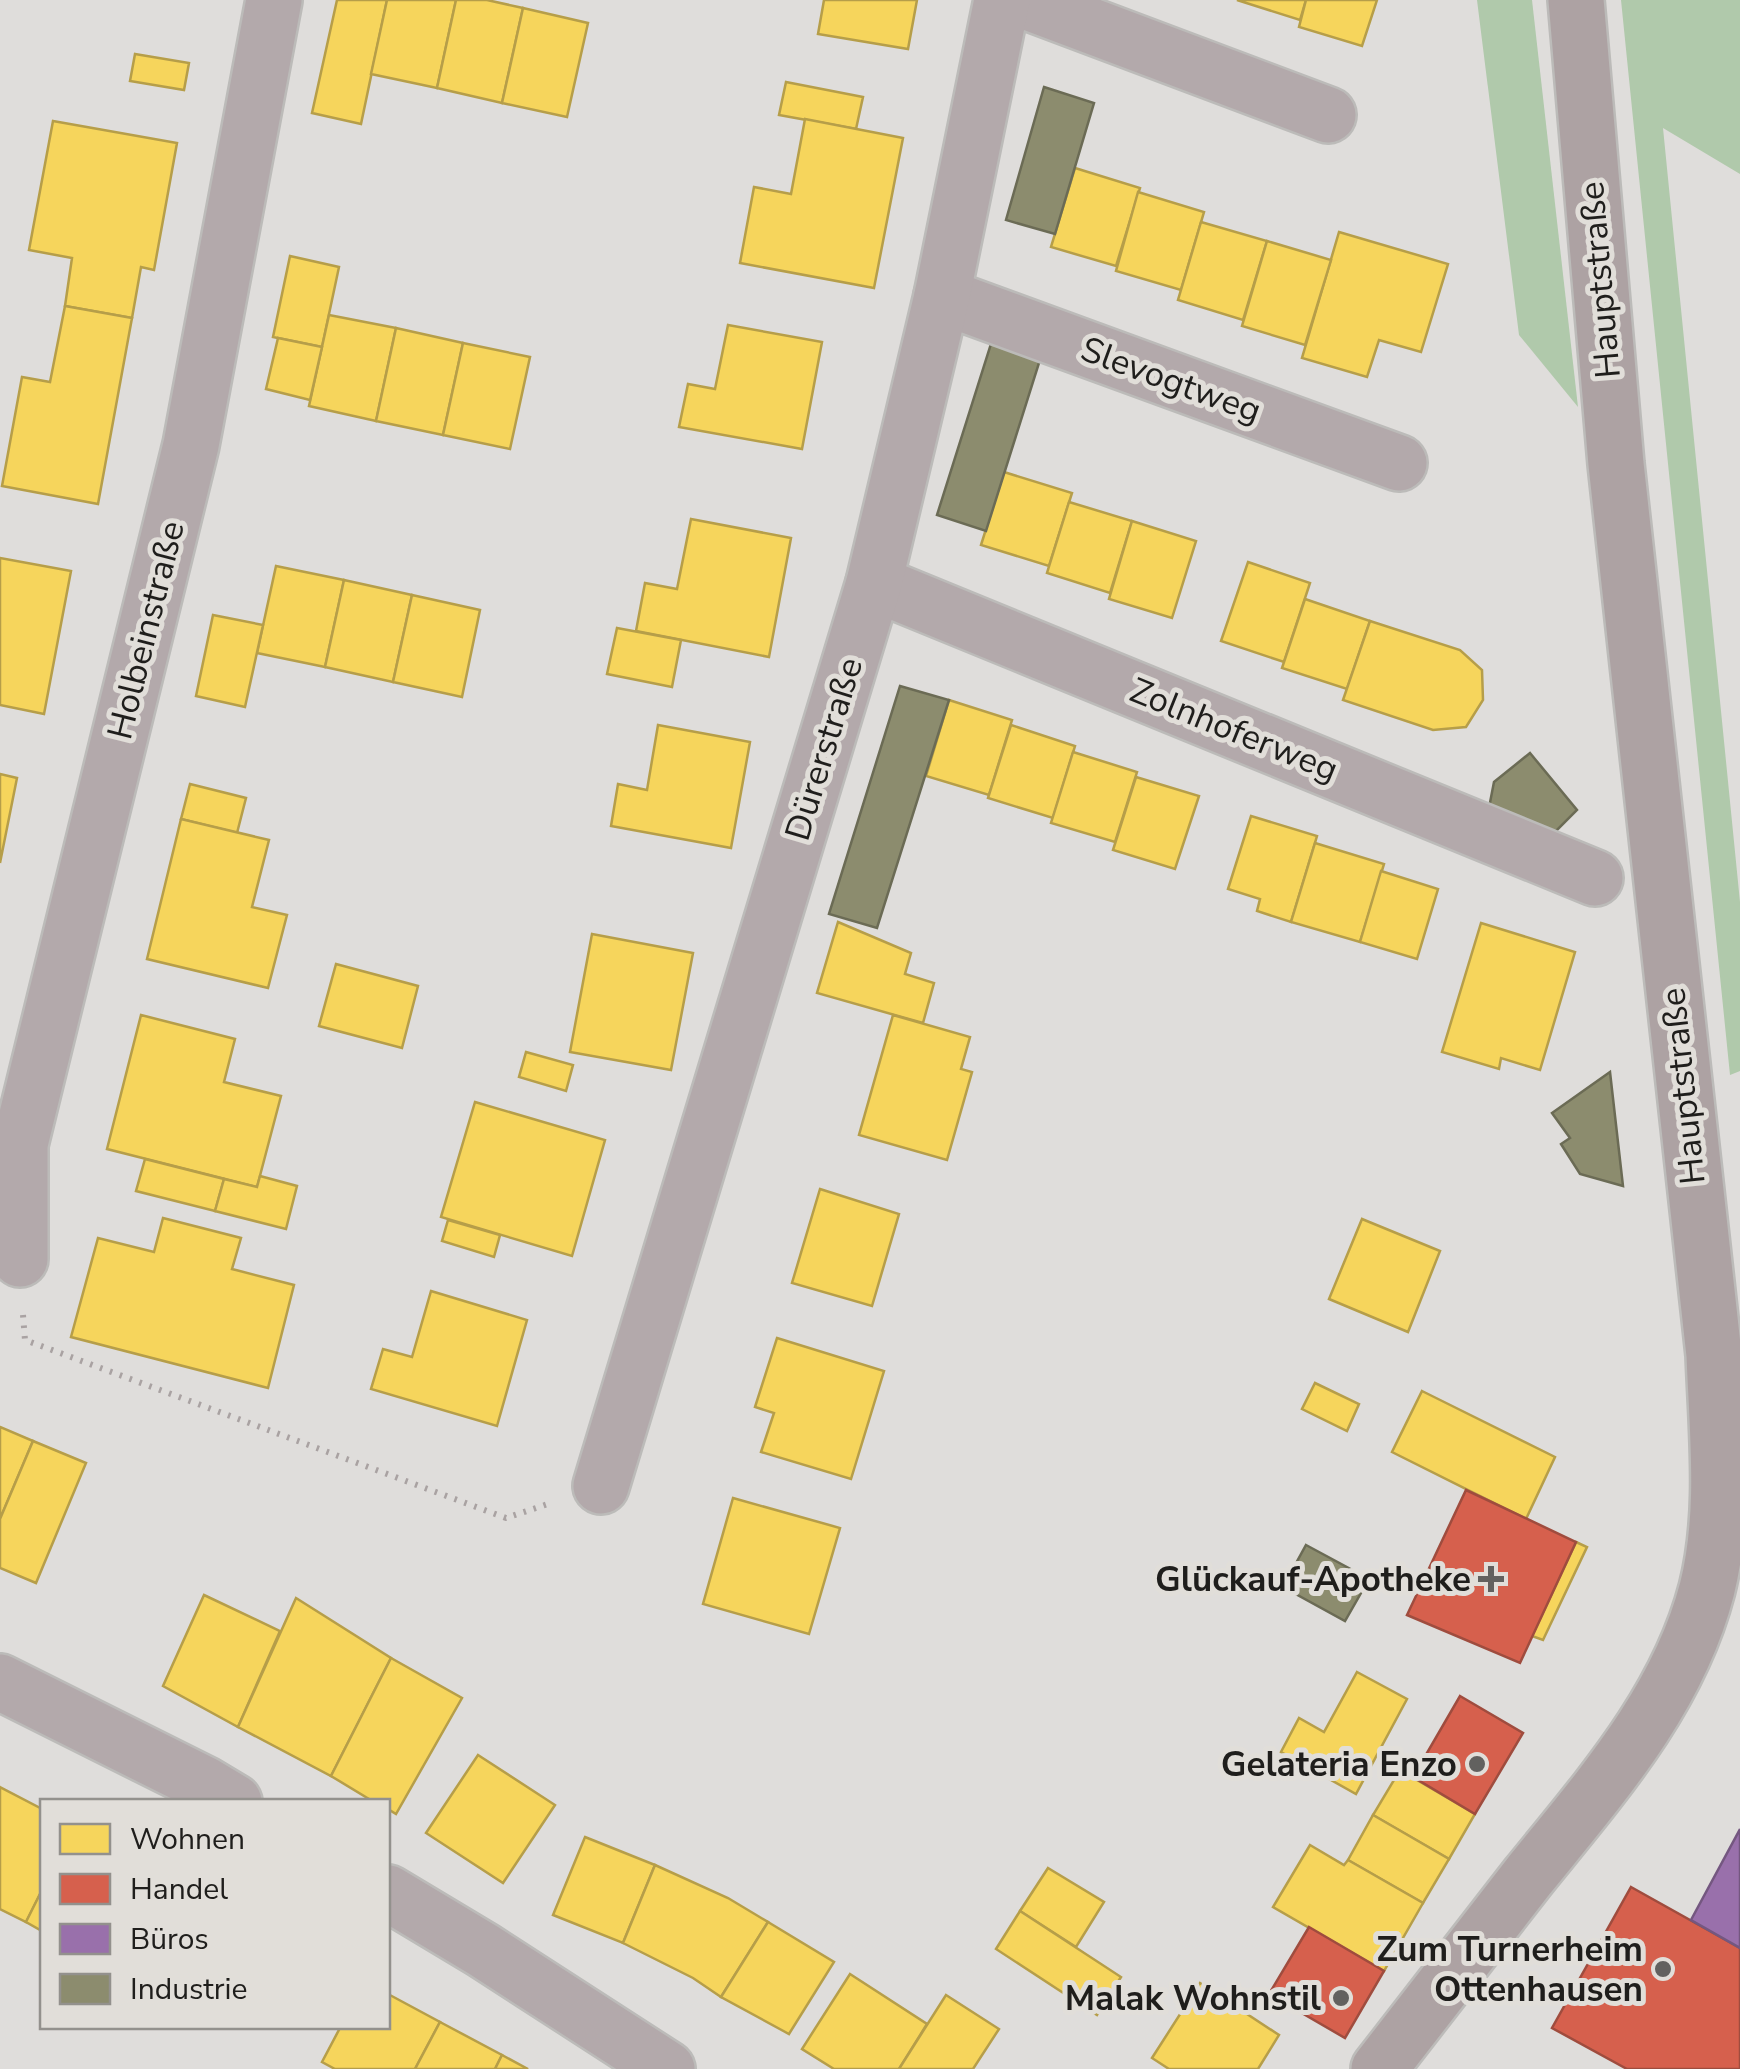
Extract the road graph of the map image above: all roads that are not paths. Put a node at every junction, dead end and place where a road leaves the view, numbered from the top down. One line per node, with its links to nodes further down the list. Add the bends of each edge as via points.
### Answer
1 (274, 0): 10 (street, Holbeinstraße, via 191,445 20,1144)
2 (1002, 0): 6 (street, Dürerstraße)
3 (1022, 0): 5 (street)
4 (1576, 0): 11 (main road, Hauptstraße, via 1616,464)
5 (1328, 114)
6 (942, 296): 7 (street, Slevogtweg); 8 (street, Dürerstraße)
7 (1400, 464)
8 (874, 583): 9 (street, Zolnhoferweg); 12 (street, Dürerstraße)
9 (1595, 878)
10 (20, 1258)
11 (1730, 1484): 17 (main road, Hauptstraße, via 1697,1624 1655,1710)
12 (602, 1486)
13 (0, 1682): 14 (street)
14 (229, 1799)
15 (390, 1894): 16 (street)
16 (666, 2069)
17 (1379, 2069)

